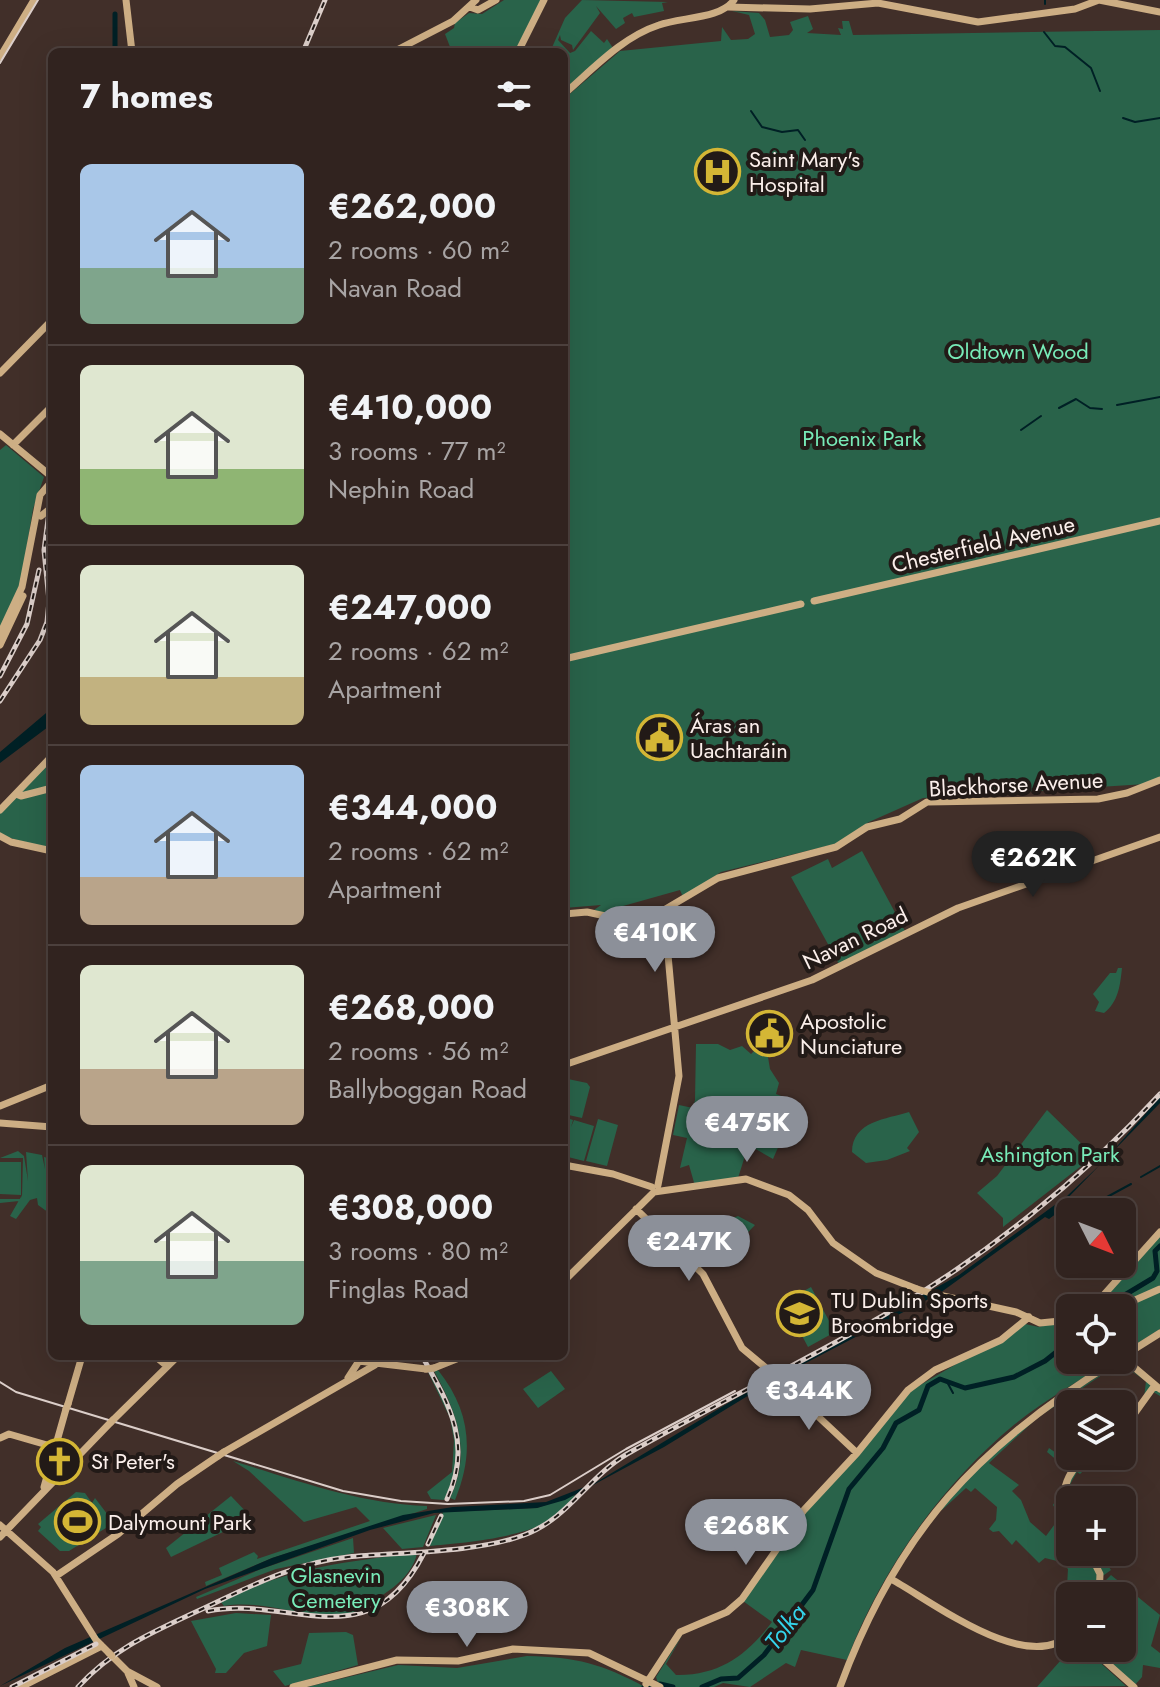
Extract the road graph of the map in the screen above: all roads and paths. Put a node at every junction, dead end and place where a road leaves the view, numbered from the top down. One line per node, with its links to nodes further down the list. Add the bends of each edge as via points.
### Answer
1 (34, 0): 13 (main road)
2 (126, 0): 10 (main road)
3 (476, 0): 7 (main road)
4 (496, 0): 7 (main road, via 478,10)
5 (546, 0): 12 (main road)
6 (734, 0): 8 (main road)
7 (470, 7): 11 (main road)
8 (728, 7): 9 (main road, via 810,9 878,3 978,22 1075,9 1099,0); 14 (main road, via 645,30)
9 (1160, 12)
10 (132, 48)
11 (401, 48)
12 (523, 48)
13 (0, 57)
14 (568, 91)
15 (48, 324): 16 (main road)
16 (0, 373)
17 (48, 409): 18 (main road)
18 (5, 441): 19 (main road)
19 (44, 470): 20 (main road); 22 (main road)
20 (48, 474)
21 (48, 485): 22 (main road)
22 (40, 497): 23 (main road); 25 (main road, via 22,587)
23 (47, 510): 26 (main road, via 26,589)
24 (1160, 521): 27 (main road, Chesterfield Avenue, via 814,601 805,596 801,604)
25 (0, 634)
26 (0, 645)
27 (568, 658)
28 (48, 760): 32 (main road)
29 (1160, 780): 38 (main road, Blackhorse Avenue, via 1098,799 927,802 900,819 867,827 836,847 720,877)
30 (48, 789): 31 (main road)
31 (38, 792): 32 (main road); 33 (main road)
32 (16, 794): 33 (main road)
33 (7, 803): 34 (main road)
34 (0, 810)
35 (0, 836): 37 (main road)
36 (1160, 837): 40 (main road, Navan Road, via 958,908 825,975)
37 (48, 850)
38 (664, 911): 39 (main road, Blackhorse Avenue, via 637,922); 40 (main road)
39 (568, 914)
40 (674, 1027): 41 (main road, Navan Road); 47 (main road, via 678,1092)
41 (568, 1064)
42 (48, 1087): 43 (main road)
43 (0, 1106)
44 (0, 1123): 45 (main road)
45 (48, 1127)
46 (568, 1166): 47 (main road)
47 (656, 1189): 48 (main road); 54 (main road, bridge, via 687,1190 746,1179 764,1183 802,1204 827,1238 873,1271 941,1296)
48 (636, 1209): 50 (main road); 72 (main road, bridge, via 703,1274 742,1348)
49 (1160, 1232): 52 (main road)
50 (568, 1277)
51 (1160, 1289): 53 (main road)
52 (1105, 1294)
53 (1136, 1300)
54 (1016, 1312): 55 (main road); 57 (main road, via 1021,1319)
55 (1029, 1317): 56 (main road); 57 (main road)
56 (1056, 1321)
57 (1015, 1329): 72 (main road, via 915,1384)
58 (1160, 1333): 59 (main road)
59 (1136, 1348)
60 (81, 1360): 71 (main road)
61 (160, 1360): 65 (main road)
62 (174, 1360): 65 (main road)
63 (454, 1360): 64 (main road, via 430,1369)
64 (364, 1363): 75 (main road, via 344,1383 177,1484 130,1525)
65 (167, 1366): 73 (main road)
66 (1136, 1369): 68 (main road)
67 (1094, 1374): 76 (main road, via 987,1453 930,1517)
68 (1157, 1387): 69 (main road)
69 (1136, 1413)
70 (1, 1437): 71 (main road, via 9,1434)
71 (54, 1447): 73 (main road)
72 (857, 1453): 83 (main road, via 804,1510 742,1599 727,1612 680,1632)
73 (43, 1489): 74 (main road)
74 (2, 1531): 75 (main road)
75 (56, 1576): 77 (main road)
76 (891, 1579): 78 (main road, via 1020,1646 1045,1648); 88 (main road, via 860,1635)
77 (97, 1640): 81 (main road); 85 (main road)
78 (1056, 1642)
79 (1106, 1662): 89 (main road)
80 (374, 1666): 83 (main road, via 460,1665 513,1654 568,1654 602,1661); 83 (main road, via 409,1659 458,1661 513,1649 548,1650 589,1653); 87 (main road)
81 (127, 1671): 82 (main road); 84 (main road)
82 (142, 1681): 84 (main road); 86 (main road)
83 (653, 1683)
84 (134, 1686)
85 (21, 1687)
86 (157, 1687)
87 (293, 1687)
88 (840, 1687)
89 (1134, 1687)

